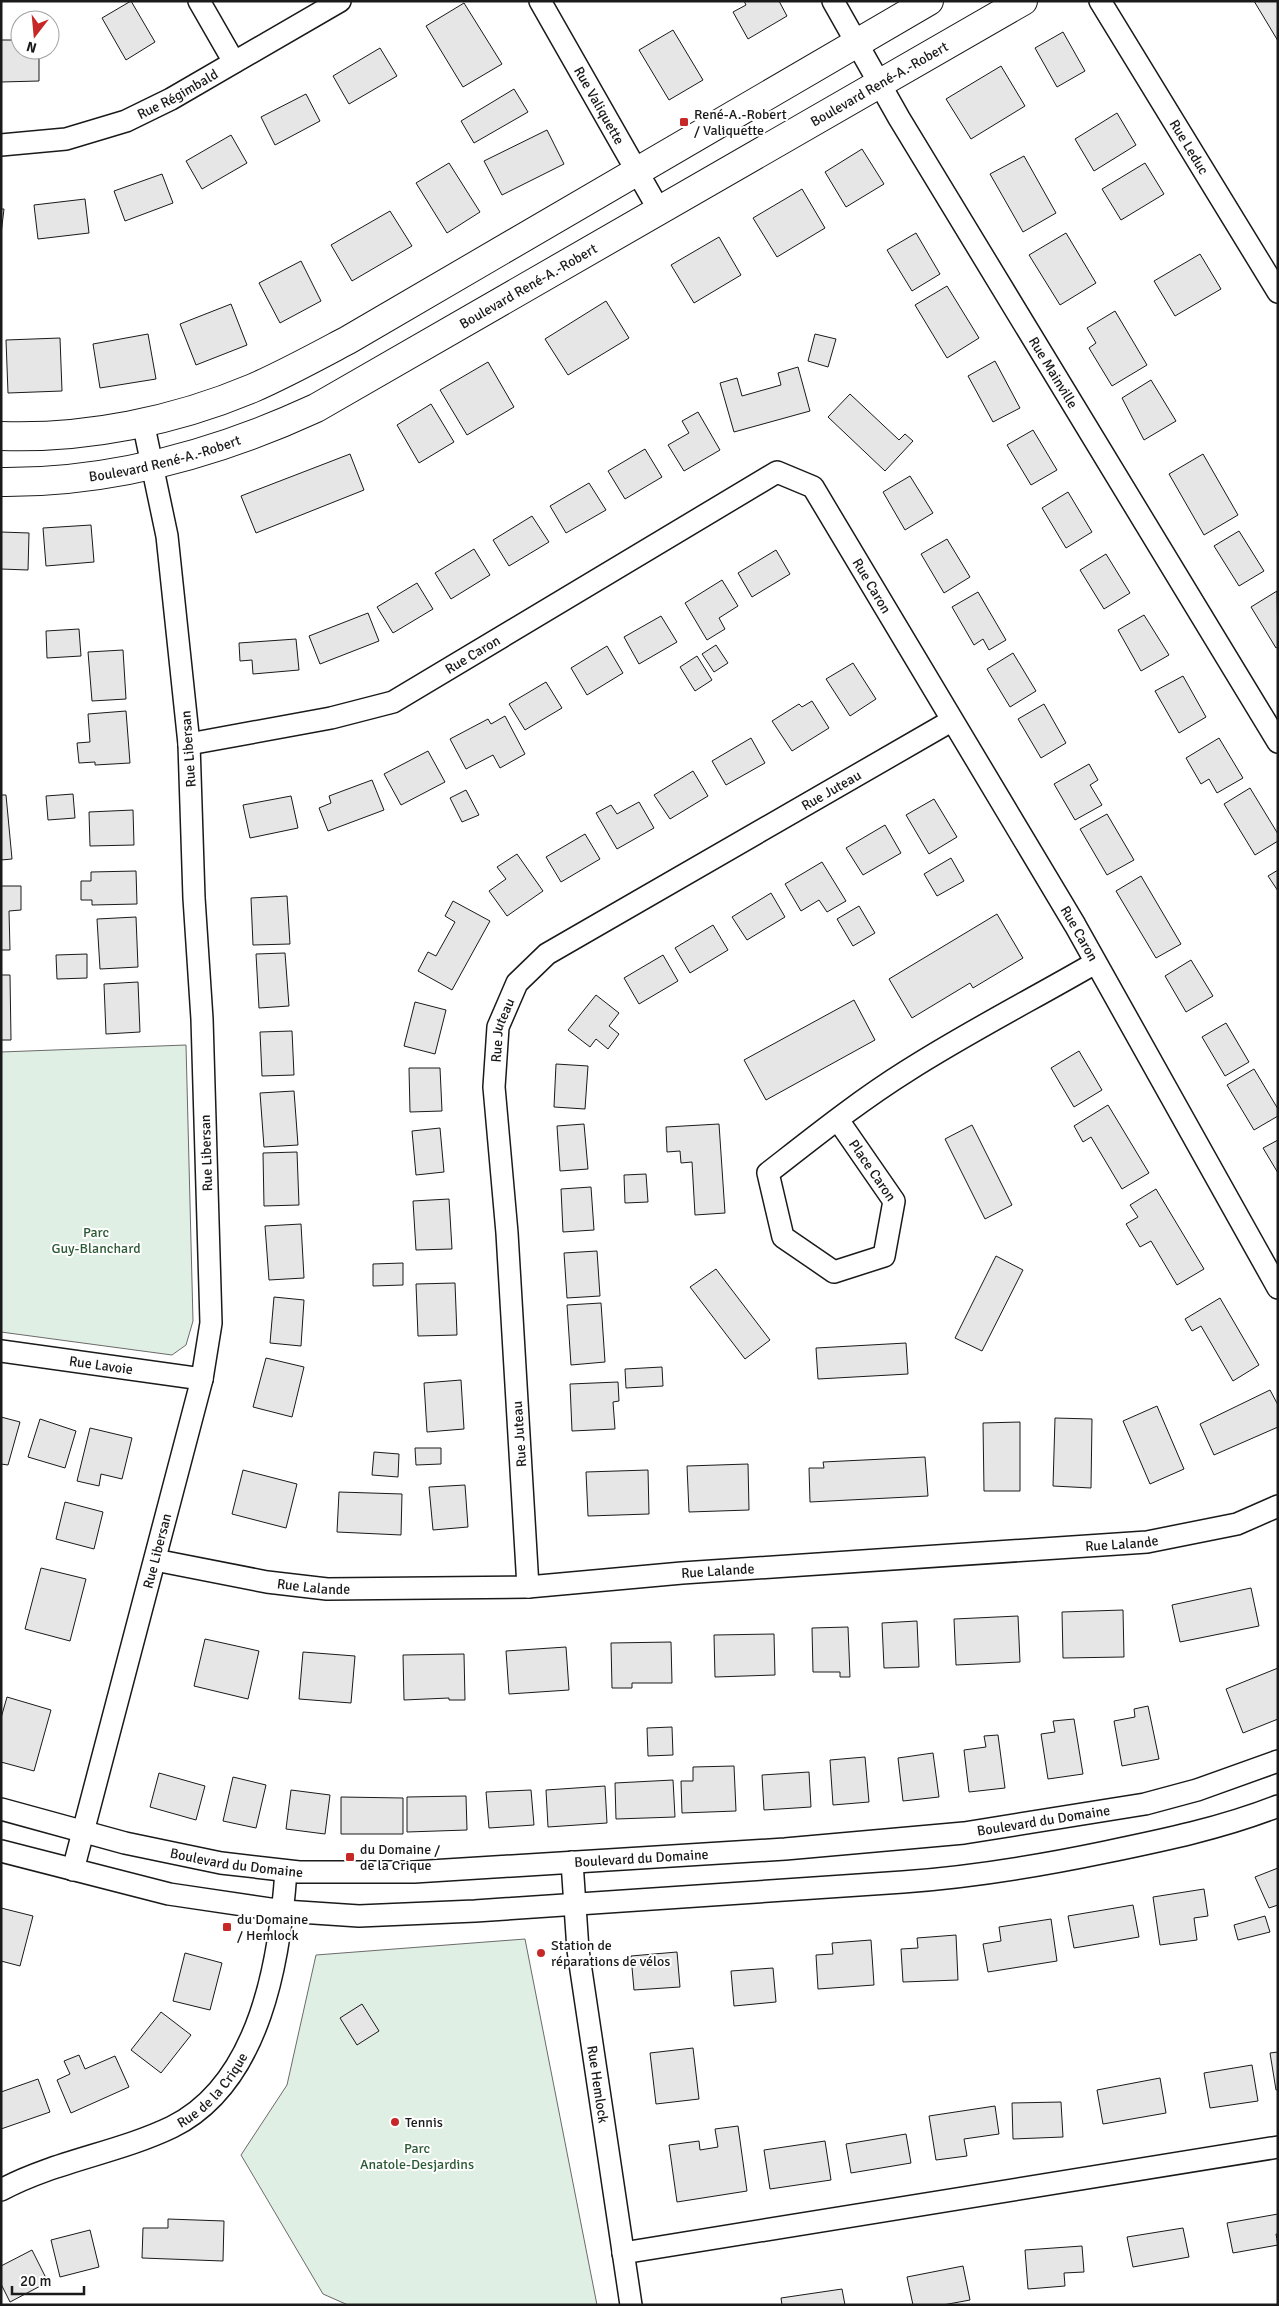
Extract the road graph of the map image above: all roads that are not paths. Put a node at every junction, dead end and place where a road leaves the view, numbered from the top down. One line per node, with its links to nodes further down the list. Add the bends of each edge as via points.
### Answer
1 (199, 1): 9 (street)
2 (340, 1): 9 (street, Rue Régimbald)
3 (540, 1): 12 (street, Rue Valiquette)
4 (833, 1): 8 (street, Rue Mainville)
5 (929, 1): 8 (street)
6 (1022, 1): 10 (street, Boulevard René-A.-Robert)
7 (1100, 1): 14 (street, Rue Leduc)
8 (857, 44): 10 (street, Rue Mainville); 12 (street)
9 (234, 62): 11 (street, Rue Régimbald, via 142,114 96,132 58,141)
10 (879, 84): 13 (street, Boulevard René-A.-Robert); 20 (street, Rue Mainville)
11 (1, 145)
12 (637, 171): 13 (street, Rue Valiquette); 15 (street, via 291,370 224,400)
13 (659, 210): 17 (street, Boulevard René-A.-Robert, via 316,408 245,439)
14 (1278, 292)
15 (143, 422): 16 (street, via 61,434); 17 (street, Rue Libersan)
16 (1, 436)
17 (152, 467): 18 (street, Boulevard René-A.-Robert, via 84,477); 21 (street, Rue Libersan, via 167,536)
18 (1, 482)
19 (951, 720): 21 (street, Rue Caron, via 813,487 777,472 393,702 331,718); 22 (street, Rue Caron); 29 (street, Rue Juteau, via 547,954 517,983 498,1027 494,1087 507,1233)
20 (1278, 742)
21 (189, 744): 26 (street, Rue Libersan, via 212,1323)
22 (1095, 963): 23 (street, Place Caron, via 906,1071); 24 (street, Rue Caron)
23 (838, 1120): 23 (street, Place Caron, via 894,1201 884,1256 834,1272 783,1238 768,1173)
24 (1278, 1288)
25 (1, 1351): 26 (street, Rue Lavoie)
26 (202, 1379): 28 (street, Rue Libersan)
27 (1278, 1506): 29 (street, Rue Lalande, via 1236,1524 1147,1542 692,1572)
28 (154, 1560): 29 (street, Rue Lalande, via 267,1582 327,1589); 33 (street, Rue Libersan)
29 (528, 1588)
30 (1278, 1761): 35 (street, Boulevard du Domaine, via 1153,1802 983,1831 867,1843)
31 (1278, 1806): 38 (street, via 1163,1840 983,1874)
32 (1, 1809): 33 (street, Boulevard du Domaine)
33 (83, 1831): 36 (street, Rue Libersan); 37 (street, Boulevard du Domaine, via 187,1857)
34 (1, 1851): 36 (street)
35 (572, 1862): 37 (street, Boulevard du Domaine, via 384,1872); 38 (street, Rue Hemlock)
36 (72, 1870): 39 (street, via 169,1894)
37 (286, 1871): 39 (street, Rue de la Crique)
38 (575, 1905): 39 (street, via 407,1915); 42 (street, Rue Hemlock, via 578,1950)
39 (284, 1911): 41 (street, Rue de la Crique, via 277,1956 251,2039 235,2068 207,2102 172,2127)
40 (1278, 2147): 42 (street)
41 (1, 2190)
42 (623, 2253): 43 (street, Rue Hemlock)
43 (631, 2305)

